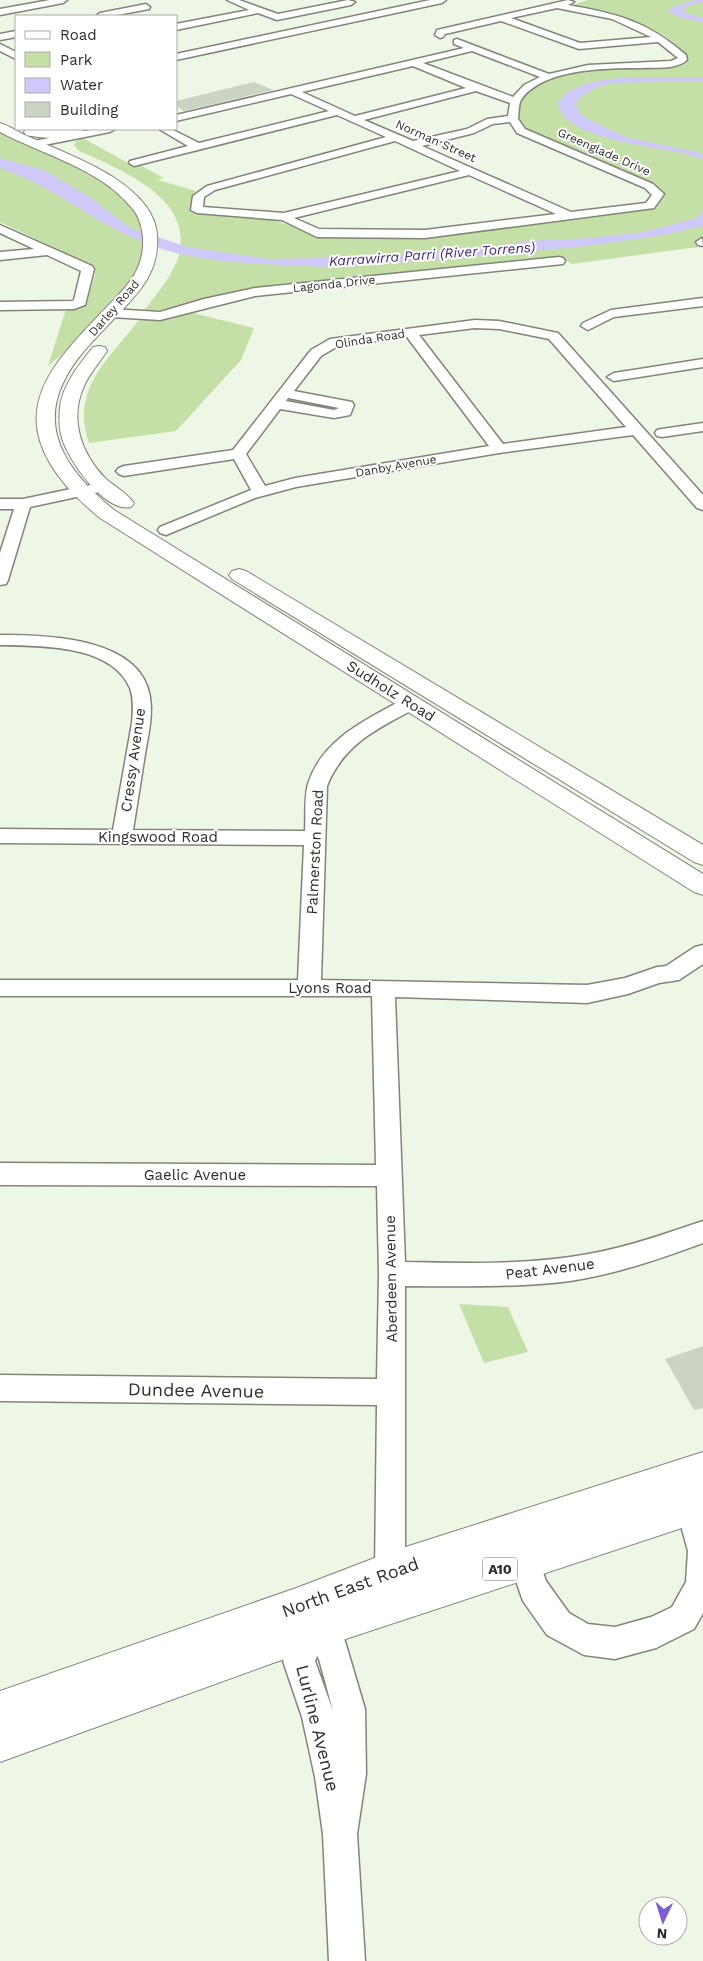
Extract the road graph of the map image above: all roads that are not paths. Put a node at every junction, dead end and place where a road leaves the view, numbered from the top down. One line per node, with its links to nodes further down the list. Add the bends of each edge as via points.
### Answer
1 (132, 0): 11 (street, via 150,8)
2 (231, 0): 8 (street)
3 (442, 0): 10 (street)
4 (576, 0): 7 (street)
5 (56, 1): 9 (street)
6 (355, 4): 8 (street, via 277,17); 10 (street)
7 (558, 5): 12 (street); 18 (street, via 624,20)
8 (256, 11): 14 (street)
9 (0, 12)
10 (382, 13): 21 (street)
11 (106, 15)
12 (502, 18): 18 (street, via 579,46); 20 (street, via 440,32 440,35)
13 (178, 20): 14 (street)
14 (190, 24): 15 (street)
15 (178, 27)
16 (15, 34): 17 (street)
17 (0, 37)
18 (661, 39): 24 (street, via 682,60 673,64 589,68)
19 (0, 47): 22 (street)
20 (470, 47): 23 (street); 24 (street)
21 (178, 57)
22 (14, 59)
23 (414, 63): 25 (street); 26 (street)
24 (548, 76): 27 (street, via 527,88)
25 (476, 88): 27 (street); 30 (street)
26 (292, 91): 28 (street, Norman Street); 29 (street)
27 (515, 101): 31 (street)
28 (338, 112): 30 (street, Norman Street); 39 (street)
29 (178, 118)
30 (354, 119): 37 (street, Norman Street)
31 (513, 119): 38 (street, via 491,121 470,131); 44 (street, Greenglade Drive, via 521,131 649,186 658,194 650,206)
32 (22, 130): 36 (main road, Darley Road)
33 (99, 130): 35 (street); 36 (street); 40 (main road, via 72,139)
34 (166, 130): 39 (street)
35 (79, 132): 36 (street); 36 (main road)
36 (37, 137): 40 (main road, Darley Road); 53 (main road, Darley Road, via 116,185 137,204 147,222 150,255 138,282)
37 (396, 138): 38 (street, Norman Street); 45 (street, Greenglade Drive, via 211,188 199,196 197,210)
38 (411, 144): 42 (street, Norman Street)
39 (198, 147): 41 (street)
40 (65, 148): 43 (main road, Darley Road, via 116,173)
41 (134, 163)
42 (471, 171): 44 (street, Norman Street); 45 (street, via 330,203)
43 (145, 193)
44 (569, 216): 45 (street, Greenglade Drive, via 425,234 317,233)
45 (284, 217)
46 (0, 229): 47 (street)
47 (49, 251): 48 (street); 52 (street, via 88,269 80,302 74,306)
48 (0, 256)
49 (559, 261): 54 (street, Lagonda Drive, via 255,292 171,314 152,317)
50 (142, 302): 54 (main road, Darley Road)
51 (703, 302): 55 (street, via 611,314)
52 (0, 306)
53 (111, 313): 54 (street, Lagonda Drive); 67 (main road, Darley Road, via 60,372 48,402 46,429 51,447 66,474)
54 (131, 315): 65 (main road, Darley Road, via 85,369 74,388 68,416 70,436 78,455)
55 (588, 326)
56 (411, 333): 60 (street, Olinda Road, via 474,324 499,325 553,336); 62 (street); 63 (street, Olinda Road, via 335,342 316,353)
57 (703, 363): 58 (street)
58 (614, 377)
59 (703, 427): 61 (street)
60 (634, 430): 62 (street, Danby Avenue); 70 (street)
61 (662, 433)
62 (499, 449): 66 (street, Danby Avenue)
63 (238, 454): 64 (street); 66 (street)
64 (124, 471)
65 (104, 487): 67 (street); 71 (main road, Sudholz Road)
66 (260, 491): 71 (street, Danby Avenue)
67 (82, 493): 69 (street); 72 (main road, Sudholz Road, via 107,514)
68 (0, 504): 69 (street)
69 (23, 504): 73 (street)
70 (703, 505)
71 (166, 530): 72 (main road); 75 (main road, Sudholz Road)
72 (142, 536): 76 (main road, Sudholz Road)
73 (0, 580)
74 (0, 640): 79 (street, Cressy Avenue, via 38,640 74,645 104,655 126,668 139,688 141,723)
75 (350, 642): 76 (main road); 81 (main road, Sudholz Road)
76 (328, 653): 77 (main road, Sudholz Road)
77 (410, 703): 80 (street, Palmerston Road, via 354,735 335,751 317,786); 82 (main road, Sudholz Road)
78 (0, 836): 79 (street, Kingswood Road)
79 (122, 836): 80 (street, Kingswood Road)
80 (315, 838): 87 (street, Palmerston Road)
81 (703, 856)
82 (703, 886)
83 (703, 936): 85 (street, via 665,963)
84 (703, 953): 85 (street, Lyons Road, via 680,970)
85 (657, 976): 88 (street, Lyons Road, via 587,994)
86 (0, 988): 87 (street, Lyons Road)
87 (309, 988): 88 (street, Lyons Road)
88 (383, 988): 90 (street, Aberdeen Avenue)
89 (0, 1174): 90 (street, Gaelic Avenue)
90 (389, 1176): 92 (street, Aberdeen Avenue)
91 (703, 1232): 92 (street, Peat Avenue, via 638,1255 572,1270 513,1275)
92 (392, 1274): 94 (street, Aberdeen Avenue)
93 (0, 1388): 94 (street, Dundee Avenue)
94 (392, 1392): 98 (street, Aberdeen Avenue)
95 (694, 1490): 96 (street); 97 (main road, North East Road / A10); 98 (main road, North East Road / A10)
96 (703, 1552): 97 (street, via 701,1585 683,1618 656,1632 616,1643 584,1639 558,1624 534,1590)
97 (524, 1561): 99 (main road, North East Road / A10)
98 (390, 1571): 99 (main road, North East Road / A10)
99 (304, 1619): 100 (main road, North East Road / A10); 101 (main road, North East Road / A10); 102 (street, Lurline Avenue, via 299,1661 327,1750 340,1834)
100 (0, 1712)
101 (0, 1742)
102 (347, 1961)

